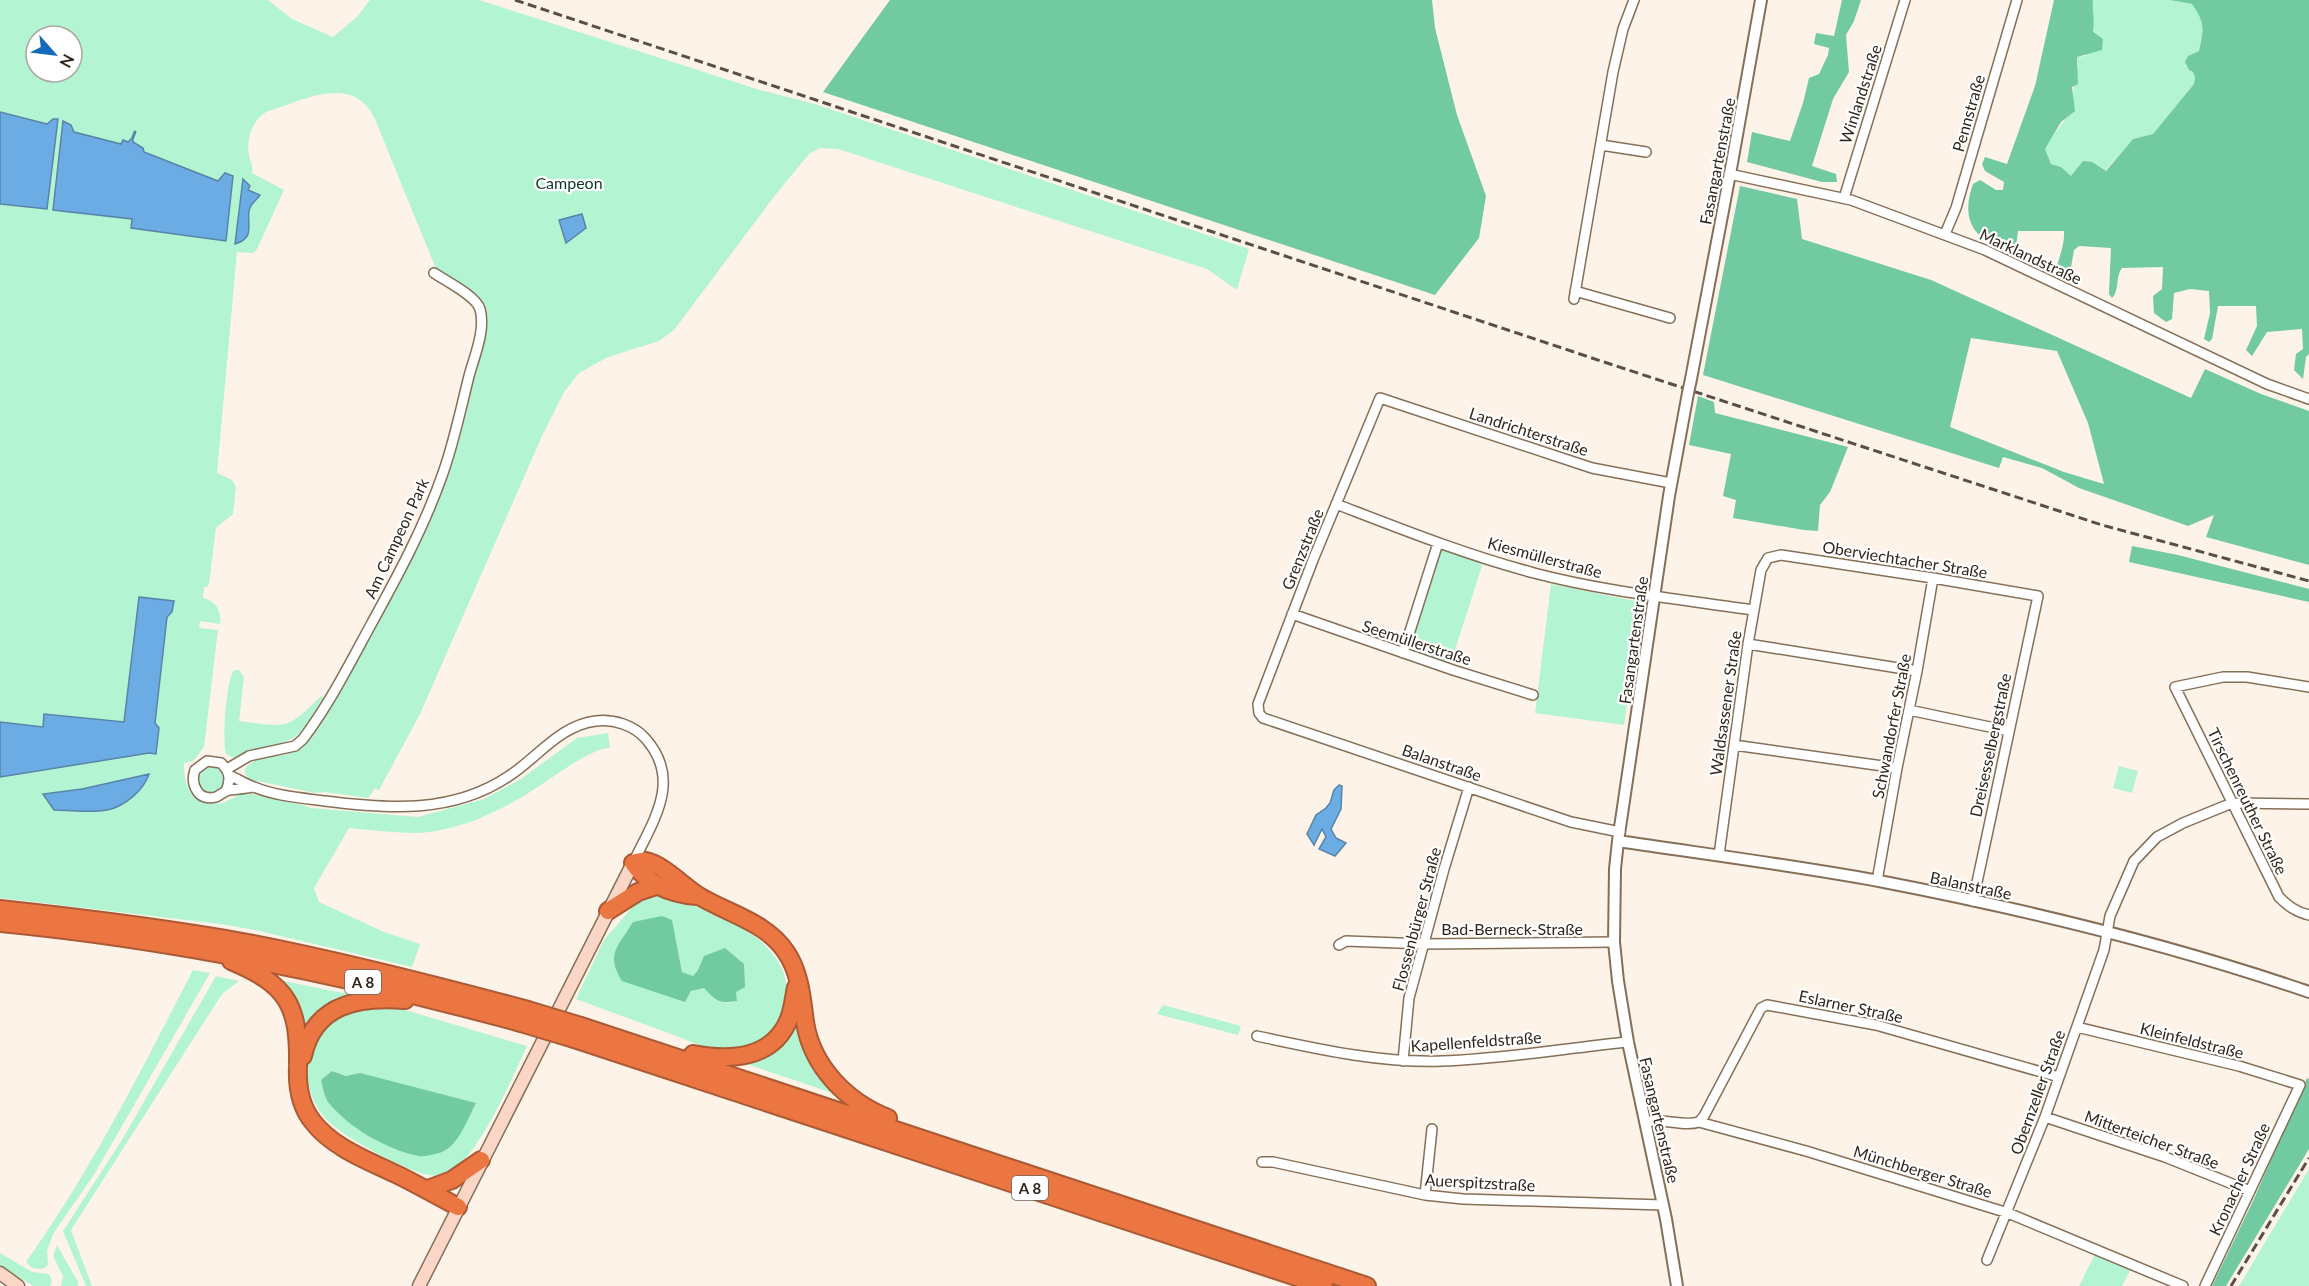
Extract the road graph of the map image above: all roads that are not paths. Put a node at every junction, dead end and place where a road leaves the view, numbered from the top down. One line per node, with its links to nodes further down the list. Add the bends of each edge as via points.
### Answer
1 (1634, 0): 5 (street, via 1623,29)
2 (1761, 0): 7 (street, Fasangartenstraße)
3 (1905, 0): 8 (street, Winlandstraße)
4 (2017, 0): 9 (street, Pennstraße)
5 (1600, 145): 6 (street); 11 (street, via 1574,295)
6 (1646, 152)
7 (1730, 174): 8 (street, Marklandstraße); 14 (street, Fasangartenstraße, bridge)
8 (1844, 198): 9 (street, Marklandstraße)
9 (1945, 234): 13 (street, Marklandstraße, via 2267,384)
10 (434, 273): 32 (street, Am Campeon Park, via 473,298 481,317 478,342 443,472 393,584 308,733 295,746)
11 (1670, 318)
12 (1380, 398): 14 (street, Landrichterstraße, via 1592,468); 15 (street, Grenzstraße)
13 (2309, 399)
14 (1671, 483): 19 (street, Fasangartenstraße)
15 (1336, 504): 16 (street, Kiesmüllerstraße); 22 (street, Grenzstraße)
16 (1438, 543): 19 (street, Kiesmüllerstraße, via 1533,573); 24 (street)
17 (1768, 558): 18 (street, Oberviechtacher Straße, via 1781,555); 21 (street, Waldsassener Straße, via 1761,570)
18 (1933, 578): 20 (street, Oberviechtacher Straße); 25 (street, Schwandorfer Straße)
19 (1654, 596): 21 (street, Kiesmüllerstraße); 41 (street, Fasangartenstraße)
20 (2038, 596): 30 (street, Dreisesselbergstraße)
21 (1753, 609): 23 (street, Waldsassener Straße)
22 (1292, 614): 24 (street, Seemüllerstraße); 29 (street, Grenzstraße, via 1258,704)
23 (1748, 644): 25 (street); 31 (street, Waldsassener Straße)
24 (1403, 653): 27 (street, Seemüllerstraße)
25 (1917, 671): 28 (street, Schwandorfer Straße)
26 (2309, 687): 39 (street, Tirschenreuther Straße, via 2235,677 2175,687)
27 (1533, 694)
28 (1909, 710): 30 (street); 33 (street, Schwandorfer Straße)
29 (1259, 713): 37 (street, Balanstraße, via 1263,718)
30 (2009, 731): 47 (street, Dreisesselbergstraße)
31 (1734, 746): 33 (street); 42 (street, Waldsassener Straße)
32 (249, 756): 34 (street, Am Campeon Park); 35 (street, via 239,770)
33 (1897, 768): 44 (street, Schwandorfer Straße)
34 (228, 772): 35 (street); 38 (street); 38 (street, via 221,763 207,761 200,764 193,777 195,788 204,796 216,797)
35 (242, 781): 36 (street)
36 (253, 787): 38 (street); 43 (street, via 360,806 426,807 468,796 508,777 574,726 613,721 643,736 658,754 664,777 660,805)
37 (1469, 788): 41 (street, Balanstraße); 55 (street, Flossenbürger Straße)
38 (226, 791)
39 (2232, 803): 40 (street); 50 (street, Tirschenreuther Straße, via 2279,897); 52 (street, Obernzeller Straße, via 2183,823 2147,845 2128,872)
40 (2309, 804)
41 (1619, 837): 42 (street, Balanstraße); 53 (street, Fasangartenstraße)
42 (1719, 855): 44 (street, Balanstraße)
43 (633, 863): 45 (highway); 46 (highway, via 645,861 688,886); 49 (main road)
44 (1877, 881): 47 (street, Balanstraße)
45 (656, 886): 46 (highway); 49 (highway)
46 (697, 896): 58 (highway, via 772,936 789,956)
47 (1973, 900): 52 (street, Balanstraße)
48 (0, 909): 54 (highway, via 122,924)
49 (608, 911): 76 (main road)
50 (2309, 915)
51 (0, 923): 54 (highway)
52 (2106, 932): 59 (street, Balanstraße); 62 (street, Obernzeller Straße, via 2104,950)
53 (1614, 942): 55 (street, Bad-Berneck-Straße); 65 (street, Fasangartenstraße)
54 (209, 944): 57 (highway)
55 (1425, 944): 56 (street, Bad-Berneck-Straße, via 1346,941); 67 (street, Flossenbürger Straße, via 1410,998)
56 (1339, 945)
57 (242, 955): 60 (highway, A 8); 61 (highway, A 8, via 420,981); 69 (highway, via 277,987 292,1009 298,1036)
58 (797, 983): 66 (highway, via 782,1032 752,1054 717,1058); 75 (highway, via 810,1040 832,1079 856,1100 911,1128)
59 (2309, 993)
60 (483, 1013): 61 (highway, A 8); 69 (highway, via 406,1000 360,999 318,1022 306,1043)
61 (524, 1016): 63 (highway, A 8, bridge)
62 (2077, 1028): 68 (street, Obernzeller Straße); 70 (street, Kleinfeldstraße, via 2238,1066)
63 (578, 1032): 66 (highway, A 8); 88 (highway, A 8)
64 (1257, 1036): 67 (street, Kapellenfeldstraße, via 1342,1054)
65 (1628, 1042): 67 (street, Kapellenfeldstraße, via 1469,1059); 72 (street, Fasangartenstraße)
66 (637, 1044): 75 (highway, A 8)
67 (1404, 1061)
68 (2059, 1077): 71 (street, Obernzeller Straße); 73 (street, Eslarner Straße, via 1876,1025 1767,1005 1761,1008)
69 (297, 1083): 78 (highway, via 305,1109 326,1135)
70 (2300, 1085): 79 (street, Kronacher Straße)
71 (2044, 1117): 79 (street, Mitterteicher Straße, via 2166,1157); 83 (street, Obernzeller Straße)
72 (1645, 1122): 73 (street, Münchberger Straße); 81 (street, Fasangartenstraße)
73 (1699, 1122): 83 (street, Münchberger Straße)
74 (1432, 1129): 80 (street)
75 (921, 1139): 89 (highway, A 8)
76 (481, 1160): 78 (highway, via 452,1180); 82 (main road)
77 (1262, 1162): 80 (street, Auerspitzstraße)
78 (428, 1190): 82 (highway)
79 (2250, 1191): 92 (street, Kronacher Straße)
80 (1425, 1195): 81 (street, Auerspitzstraße)
81 (1664, 1205): 90 (street, Fasangartenstraße)
82 (458, 1207): 87 (main road)
83 (2008, 1213): 84 (street, Obernzeller Straße); 91 (street, Münchberger Straße)
84 (1987, 1260)
85 (0, 1274): 86 (main road)
86 (18, 1286)
87 (419, 1286)
88 (1324, 1286)
89 (1367, 1286)
90 (1677, 1286)
91 (2184, 1286)
92 (2205, 1286)

